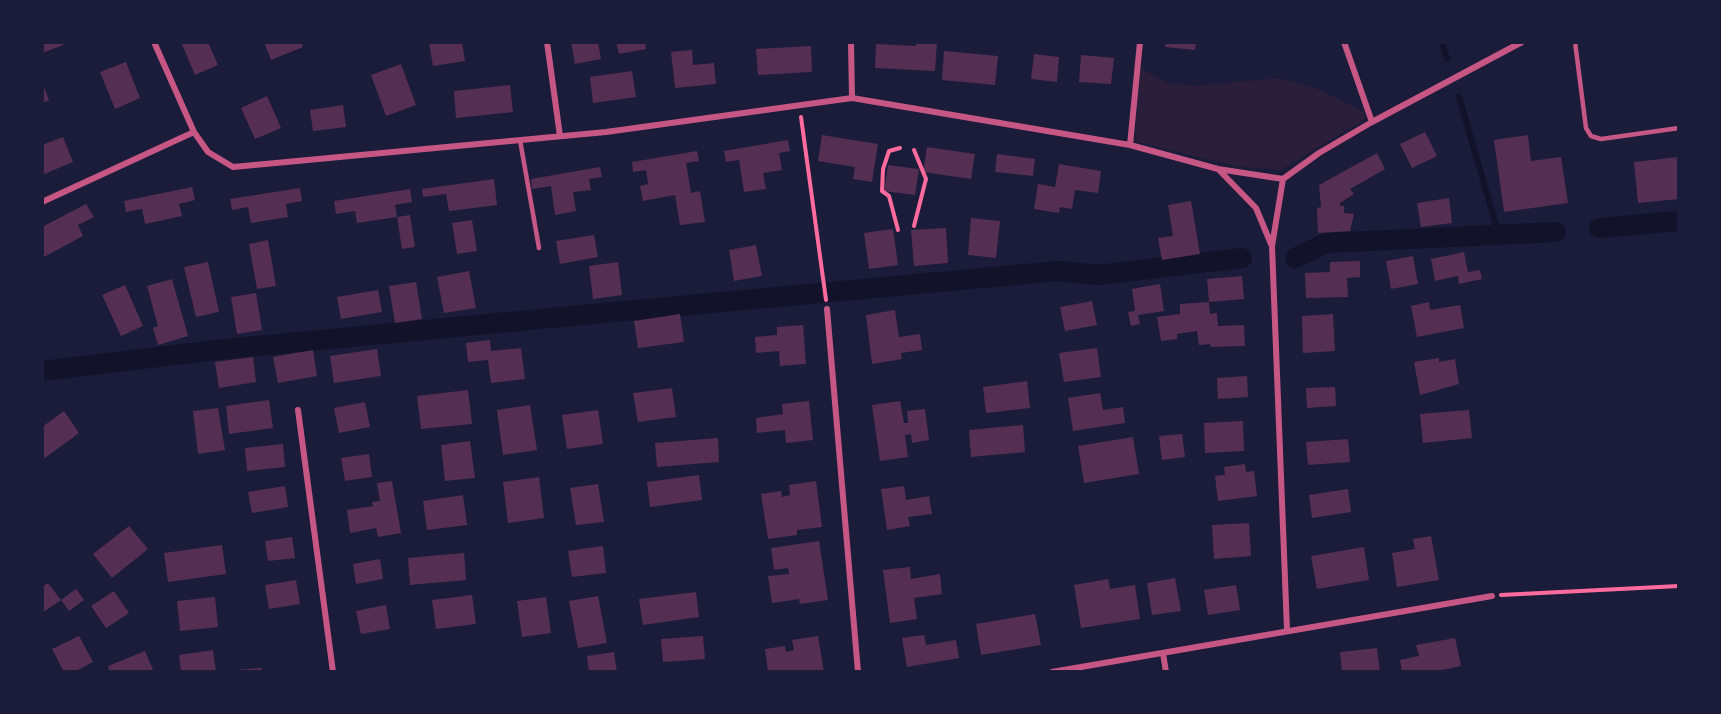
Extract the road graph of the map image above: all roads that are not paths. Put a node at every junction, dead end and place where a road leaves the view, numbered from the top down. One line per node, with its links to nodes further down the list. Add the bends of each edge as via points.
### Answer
1 (154, 42): 11 (street)
2 (547, 42): 12 (street)
3 (851, 42): 8 (street)
4 (1140, 42): 14 (street)
5 (1344, 42): 9 (street)
6 (1522, 42): 9 (street)
7 (1575, 42): 10 (lane, via 1586,128 1591,136 1600,139)
8 (852, 98): 12 (street); 14 (street)
9 (1372, 122): 16 (street, via 1319,153)
10 (1679, 128)
11 (194, 132): 13 (street, via 208,152 233,166); 17 (street)
12 (560, 136): 13 (street)
13 (520, 140): 19 (lane)
14 (1130, 145): 15 (street)
15 (1218, 170): 16 (street); 18 (street, via 1256,208)
16 (1284, 180): 18 (street)
17 (42, 202)
18 (1272, 246): 23 (street)
19 (539, 248)
20 (827, 309): 26 (street)
21 (298, 410): 25 (street)
22 (1492, 596): 23 (street)
23 (1287, 630): 24 (street)
24 (1163, 653): 27 (street); 28 (street)
25 (333, 672)
26 (858, 672)
27 (1052, 672)
28 (1166, 672)

